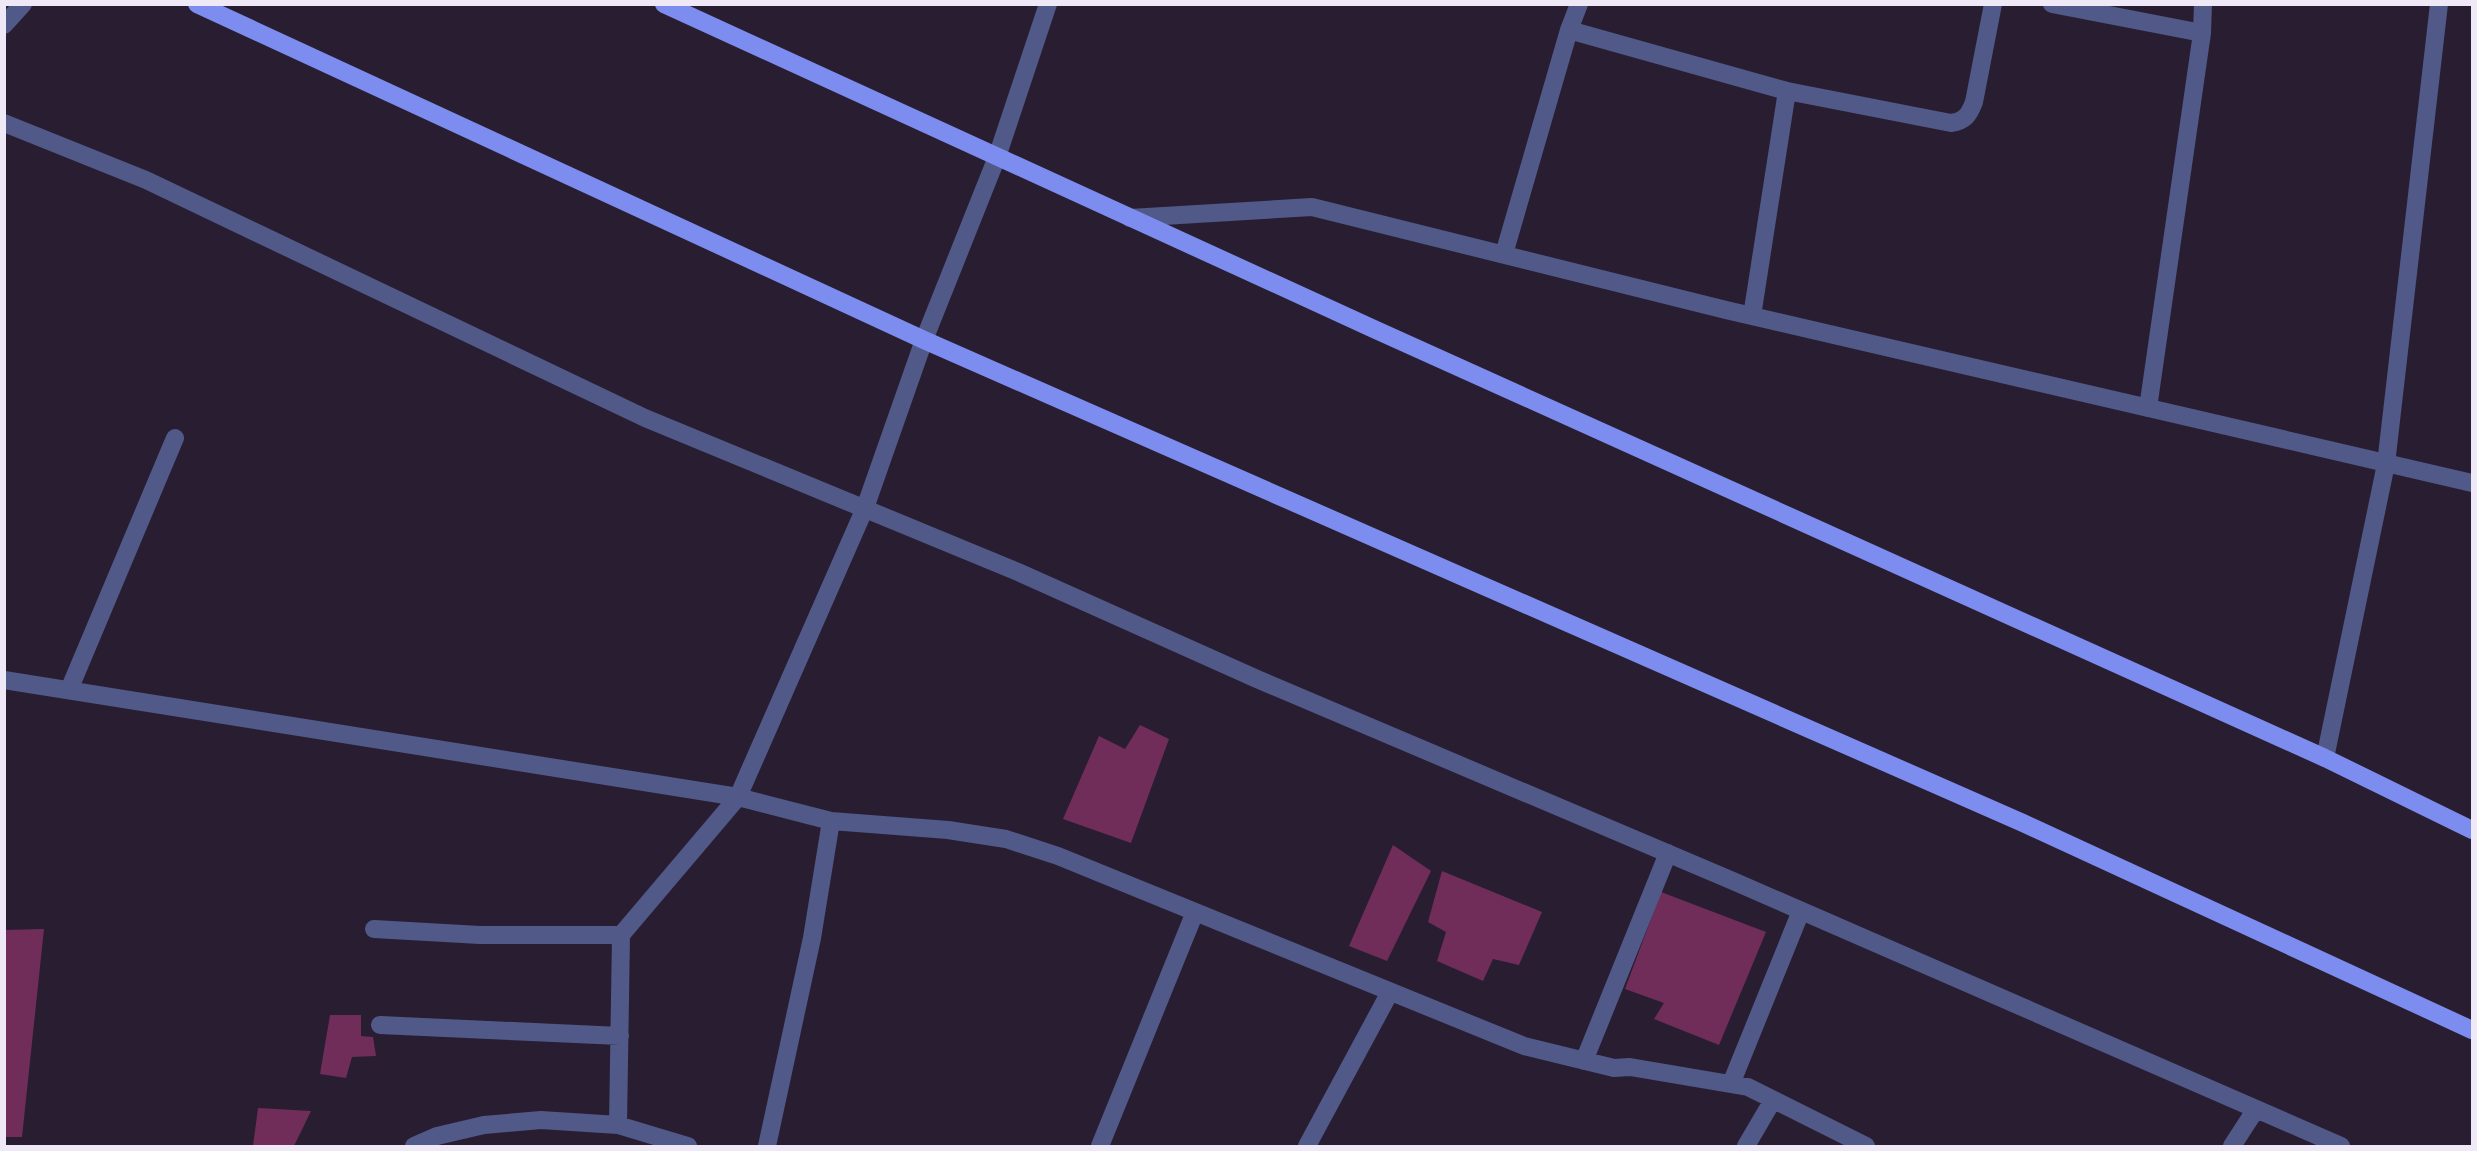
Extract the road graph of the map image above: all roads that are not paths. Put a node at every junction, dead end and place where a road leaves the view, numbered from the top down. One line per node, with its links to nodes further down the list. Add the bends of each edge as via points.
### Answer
1 (23, 4): 10 (street)
2 (197, 4): 19 (main road)
3 (663, 4): 15 (main road)
4 (1048, 4): 15 (street)
5 (1579, 4): 11 (street)
6 (1992, 4): 13 (street, via 1974,102 1964,120 1951,123)
7 (2052, 4): 12 (street)
8 (2204, 4): 12 (street)
9 (2439, 4): 22 (street)
10 (4, 25)
11 (1569, 30): 13 (street); 17 (street)
12 (2202, 33): 20 (street)
13 (1787, 91): 18 (street)
14 (4, 123): 24 (street, via 146,180 645,418)
15 (997, 157): 16 (main road); 19 (street)
16 (1130, 218): 17 (street, via 1312,207); 27 (main road)
17 (1504, 254): 18 (street)
18 (1752, 316): 20 (street)
19 (924, 340): 24 (street); 38 (main road, via 2024,823)
20 (2148, 408): 22 (street)
21 (175, 438): 26 (street)
22 (2386, 464): 23 (street); 27 (street)
23 (2472, 483)
24 (865, 508): 28 (street); 31 (street, via 1257,680)
25 (4, 680): 26 (street)
26 (69, 690): 28 (street)
27 (2325, 758): 30 (main road)
28 (738, 797): 29 (street); 35 (street)
29 (831, 821): 33 (street, via 948,830 1006,839); 47 (street, via 812,938)
30 (2472, 830)
31 (1668, 853): 32 (street); 40 (street)
32 (1801, 911): 41 (street); 43 (street)
33 (1195, 912): 36 (street); 48 (street)
34 (374, 929): 35 (street, via 480,935)
35 (621, 935): 39 (street)
36 (1390, 992): 40 (street, via 1524,1046); 49 (street)
37 (380, 1025): 39 (street)
38 (2472, 1030)
39 (620, 1036): 44 (street)
40 (1584, 1061): 41 (street)
41 (1731, 1084): 42 (street, via 1748,1087)
42 (1773, 1100): 50 (street); 51 (street)
43 (2256, 1109): 52 (street); 53 (street)
44 (618, 1125): 45 (street, via 541,1120 484,1125 436,1136); 46 (street)
45 (414, 1146)
46 (688, 1146)
47 (767, 1146)
48 (1100, 1146)
49 (1307, 1146)
50 (1746, 1146)
51 (1866, 1146)
52 (2232, 1146)
53 (2341, 1146)

